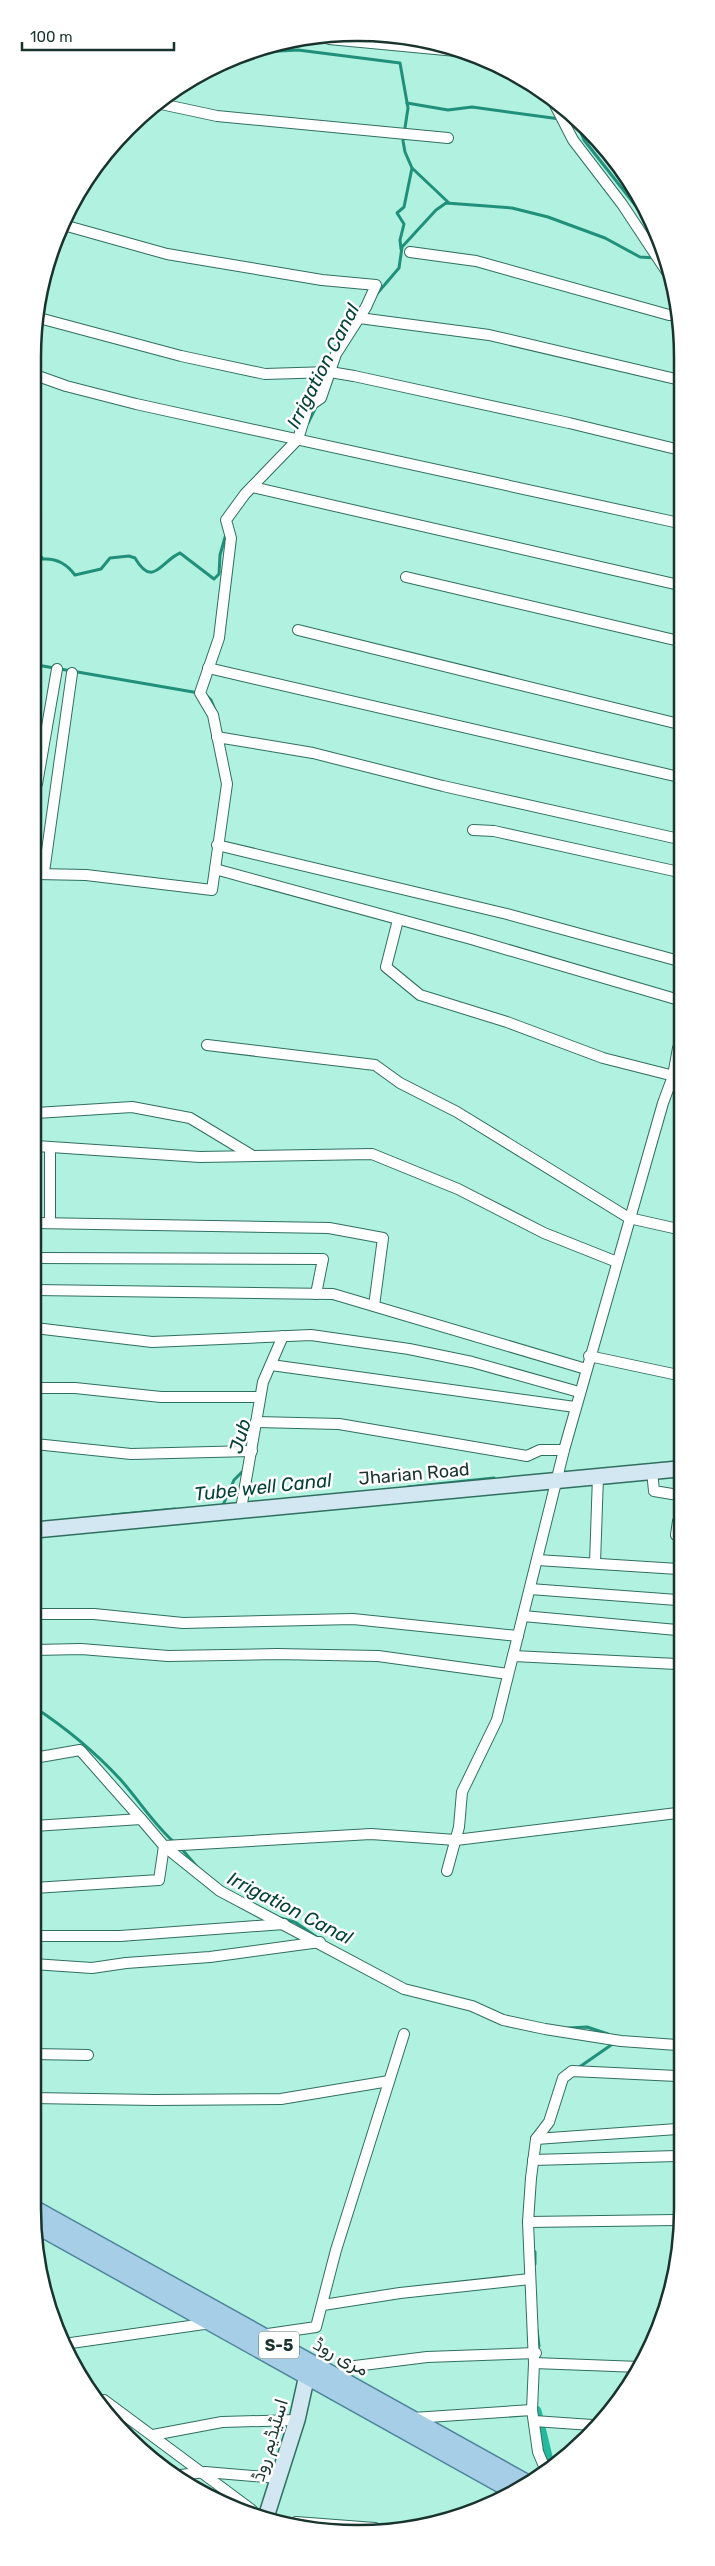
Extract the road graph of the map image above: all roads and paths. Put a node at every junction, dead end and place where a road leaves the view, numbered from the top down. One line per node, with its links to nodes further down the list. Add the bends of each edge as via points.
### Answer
1 (353, 41): 2 (street)
2 (422, 48)
3 (167, 106): 5 (street, via 217,116)
4 (560, 115): 8 (street, via 573,140 622,204)
5 (448, 138)
6 (70, 227): 10 (street, via 167,254 322,280 376,285)
7 (410, 252): 9 (street, via 476,261)
8 (658, 260)
9 (671, 315)
10 (359, 318): 12 (street, via 336,354); 14 (street, via 489,335)
11 (44, 319): 12 (street, via 181,356 265,374)
12 (330, 372): 15 (street, via 321,398 308,407); 16 (street)
13 (41, 377): 15 (street, via 136,404)
14 (674, 379)
15 (298, 439): 17 (street); 18 (street)
16 (674, 449)
17 (252, 487): 20 (street); 23 (street, via 226,520 231,538 219,638)
18 (674, 522)
19 (406, 577): 22 (street)
20 (674, 584)
21 (298, 630): 26 (street)
22 (674, 640)
23 (208, 668): 27 (street, via 200,692 213,715); 29 (street)
24 (57, 669): 28 (street)
25 (72, 673): 35 (street)
26 (674, 723)
27 (217, 737): 31 (street, via 313,753); 32 (street, via 227,784)
28 (41, 761)
29 (674, 776)
30 (473, 830): 34 (street, via 494,831)
31 (674, 838)
32 (217, 845): 33 (street); 37 (street, via 507,914)
33 (215, 870): 35 (street, via 212,890); 36 (street)
34 (674, 871)
35 (41, 873)
36 (398, 920): 38 (street); 40 (street, via 386,967 420,995 507,1022 604,1058)
37 (674, 960)
38 (674, 999)
39 (207, 1045): 46 (street, via 375,1065 400,1083 457,1112)
40 (674, 1076)
41 (674, 1083): 46 (street)
42 (41, 1113): 45 (street, via 132,1107 190,1118)
43 (41, 1146): 44 (street)
44 (50, 1147): 45 (street, via 200,1157); 48 (street)
45 (253, 1156): 51 (street, via 372,1154 458,1189 544,1233)
46 (629, 1218): 49 (street); 51 (street)
47 (41, 1223): 48 (street)
48 (50, 1223): 54 (street, via 329,1228 382,1238)
49 (674, 1228)
50 (41, 1258): 53 (street, via 323,1259)
51 (616, 1262): 57 (street)
52 (41, 1290): 53 (street)
53 (316, 1294): 54 (street, via 333,1294)
54 (374, 1306): 59 (street)
55 (41, 1329): 56 (street, via 152,1342)
56 (284, 1336): 58 (street); 62 (street, via 311,1335 409,1349 472,1362)
57 (589, 1356): 59 (street); 60 (street)
58 (271, 1365): 63 (street); 64 (street)
59 (586, 1369): 62 (street)
60 (674, 1374)
61 (41, 1388): 63 (street, via 75,1388 161,1397)
62 (579, 1392): 64 (street)
63 (260, 1397): 65 (street)
64 (576, 1407): 67 (street)
65 (256, 1422): 67 (street, via 339,1424 527,1456 540,1450); 68 (street)
66 (41, 1445): 68 (street, via 131,1454)
67 (564, 1450): 72 (street)
68 (252, 1451): 74 (street)
69 (674, 1470): 70 (main road, Jharian Road)
70 (652, 1471): 71 (main road, Jharian Road); 73 (street, via 654,1491)
71 (598, 1476): 72 (main road, Jharian Road); 77 (street)
72 (557, 1479): 74 (main road, Jharian Road); 76 (street)
73 (674, 1494)
74 (241, 1509): 75 (main road, Jharian Road)
75 (41, 1529)
76 (537, 1560): 77 (street); 79 (street)
77 (595, 1563): 78 (street)
78 (674, 1569)
79 (530, 1589): 80 (street); 82 (street)
80 (674, 1600)
81 (41, 1614): 84 (street, via 94,1614 183,1623 353,1619)
82 (523, 1616): 83 (street); 84 (street)
83 (674, 1630)
84 (518, 1636): 86 (street)
85 (41, 1650): 88 (street, via 82,1649 168,1656 378,1656)
86 (513, 1656): 87 (street); 88 (street)
87 (674, 1664)
88 (508, 1674): 93 (street, via 496,1720 462,1792)
89 (41, 1757): 91 (street, via 80,1750)
90 (674, 1813): 93 (street)
91 (141, 1819): 92 (street); 94 (street)
92 (41, 1826)
93 (456, 1840): 94 (street, via 371,1834); 95 (street)
94 (164, 1846): 96 (street, via 159,1880); 97 (street, via 220,1891)
95 (447, 1871)
96 (41, 1888)
97 (285, 1924): 98 (street, via 120,1936); 99 (street)
98 (41, 1936)
99 (320, 1942): 100 (street, via 92,1968); 102 (street, via 404,1988 472,2006 503,2020 621,2041)
100 (41, 1965)
101 (404, 2034): 106 (street)
102 (674, 2045)
103 (41, 2054): 104 (street)
104 (88, 2055)
105 (674, 2076): 109 (street, via 572,2072 563,2078 549,2122)
106 (388, 2081): 107 (street, via 281,2099); 117 (street)
107 (41, 2098)
108 (674, 2130): 109 (street)
109 (536, 2139): 111 (street)
110 (674, 2156): 111 (street)
111 (533, 2160): 114 (street)
112 (41, 2214): 118 (main road, مری روڈ / S-5)
113 (673, 2220): 114 (street)
114 (528, 2222): 116 (street)
115 (42, 2228): 118 (main road, مری روڈ / S-5)
116 (530, 2279): 117 (street); 121 (street)
117 (322, 2305): 119 (street, via 316,2327)
118 (205, 2315): 119 (main road, مری روڈ / S-5); 120 (street); 123 (main road, مری روڈ / S-5)
119 (261, 2335): 124 (main road, مری روڈ / S-5)
120 (71, 2343)
121 (535, 2356): 122 (street); 124 (street, via 427,2357 347,2366); 126 (street)
122 (631, 2366)
123 (307, 2375): 127 (main road, مری روڈ / S-5); 128 (main road, اسٹیڈیم روڈ)
124 (339, 2379): 127 (main road, مری روڈ / S-5)
125 (109, 2404): 130 (street)
126 (533, 2415): 127 (street); 129 (street); 131 (street, via 538,2452)
127 (402, 2419): 135 (main road, مری روڈ / S-5); 136 (main road, مری روڈ / S-5)
128 (297, 2420): 130 (street, via 222,2422); 134 (main road, اسٹیڈیم روڈ)
129 (588, 2424)
130 (153, 2435): 132 (street)
131 (543, 2464)
132 (201, 2473): 133 (street); 134 (street); 137 (street)
133 (187, 2474)
134 (278, 2478): 138 (main road, اسٹیڈیم روڈ)
135 (520, 2479)
136 (506, 2487)
137 (243, 2503)
138 (268, 2512)

